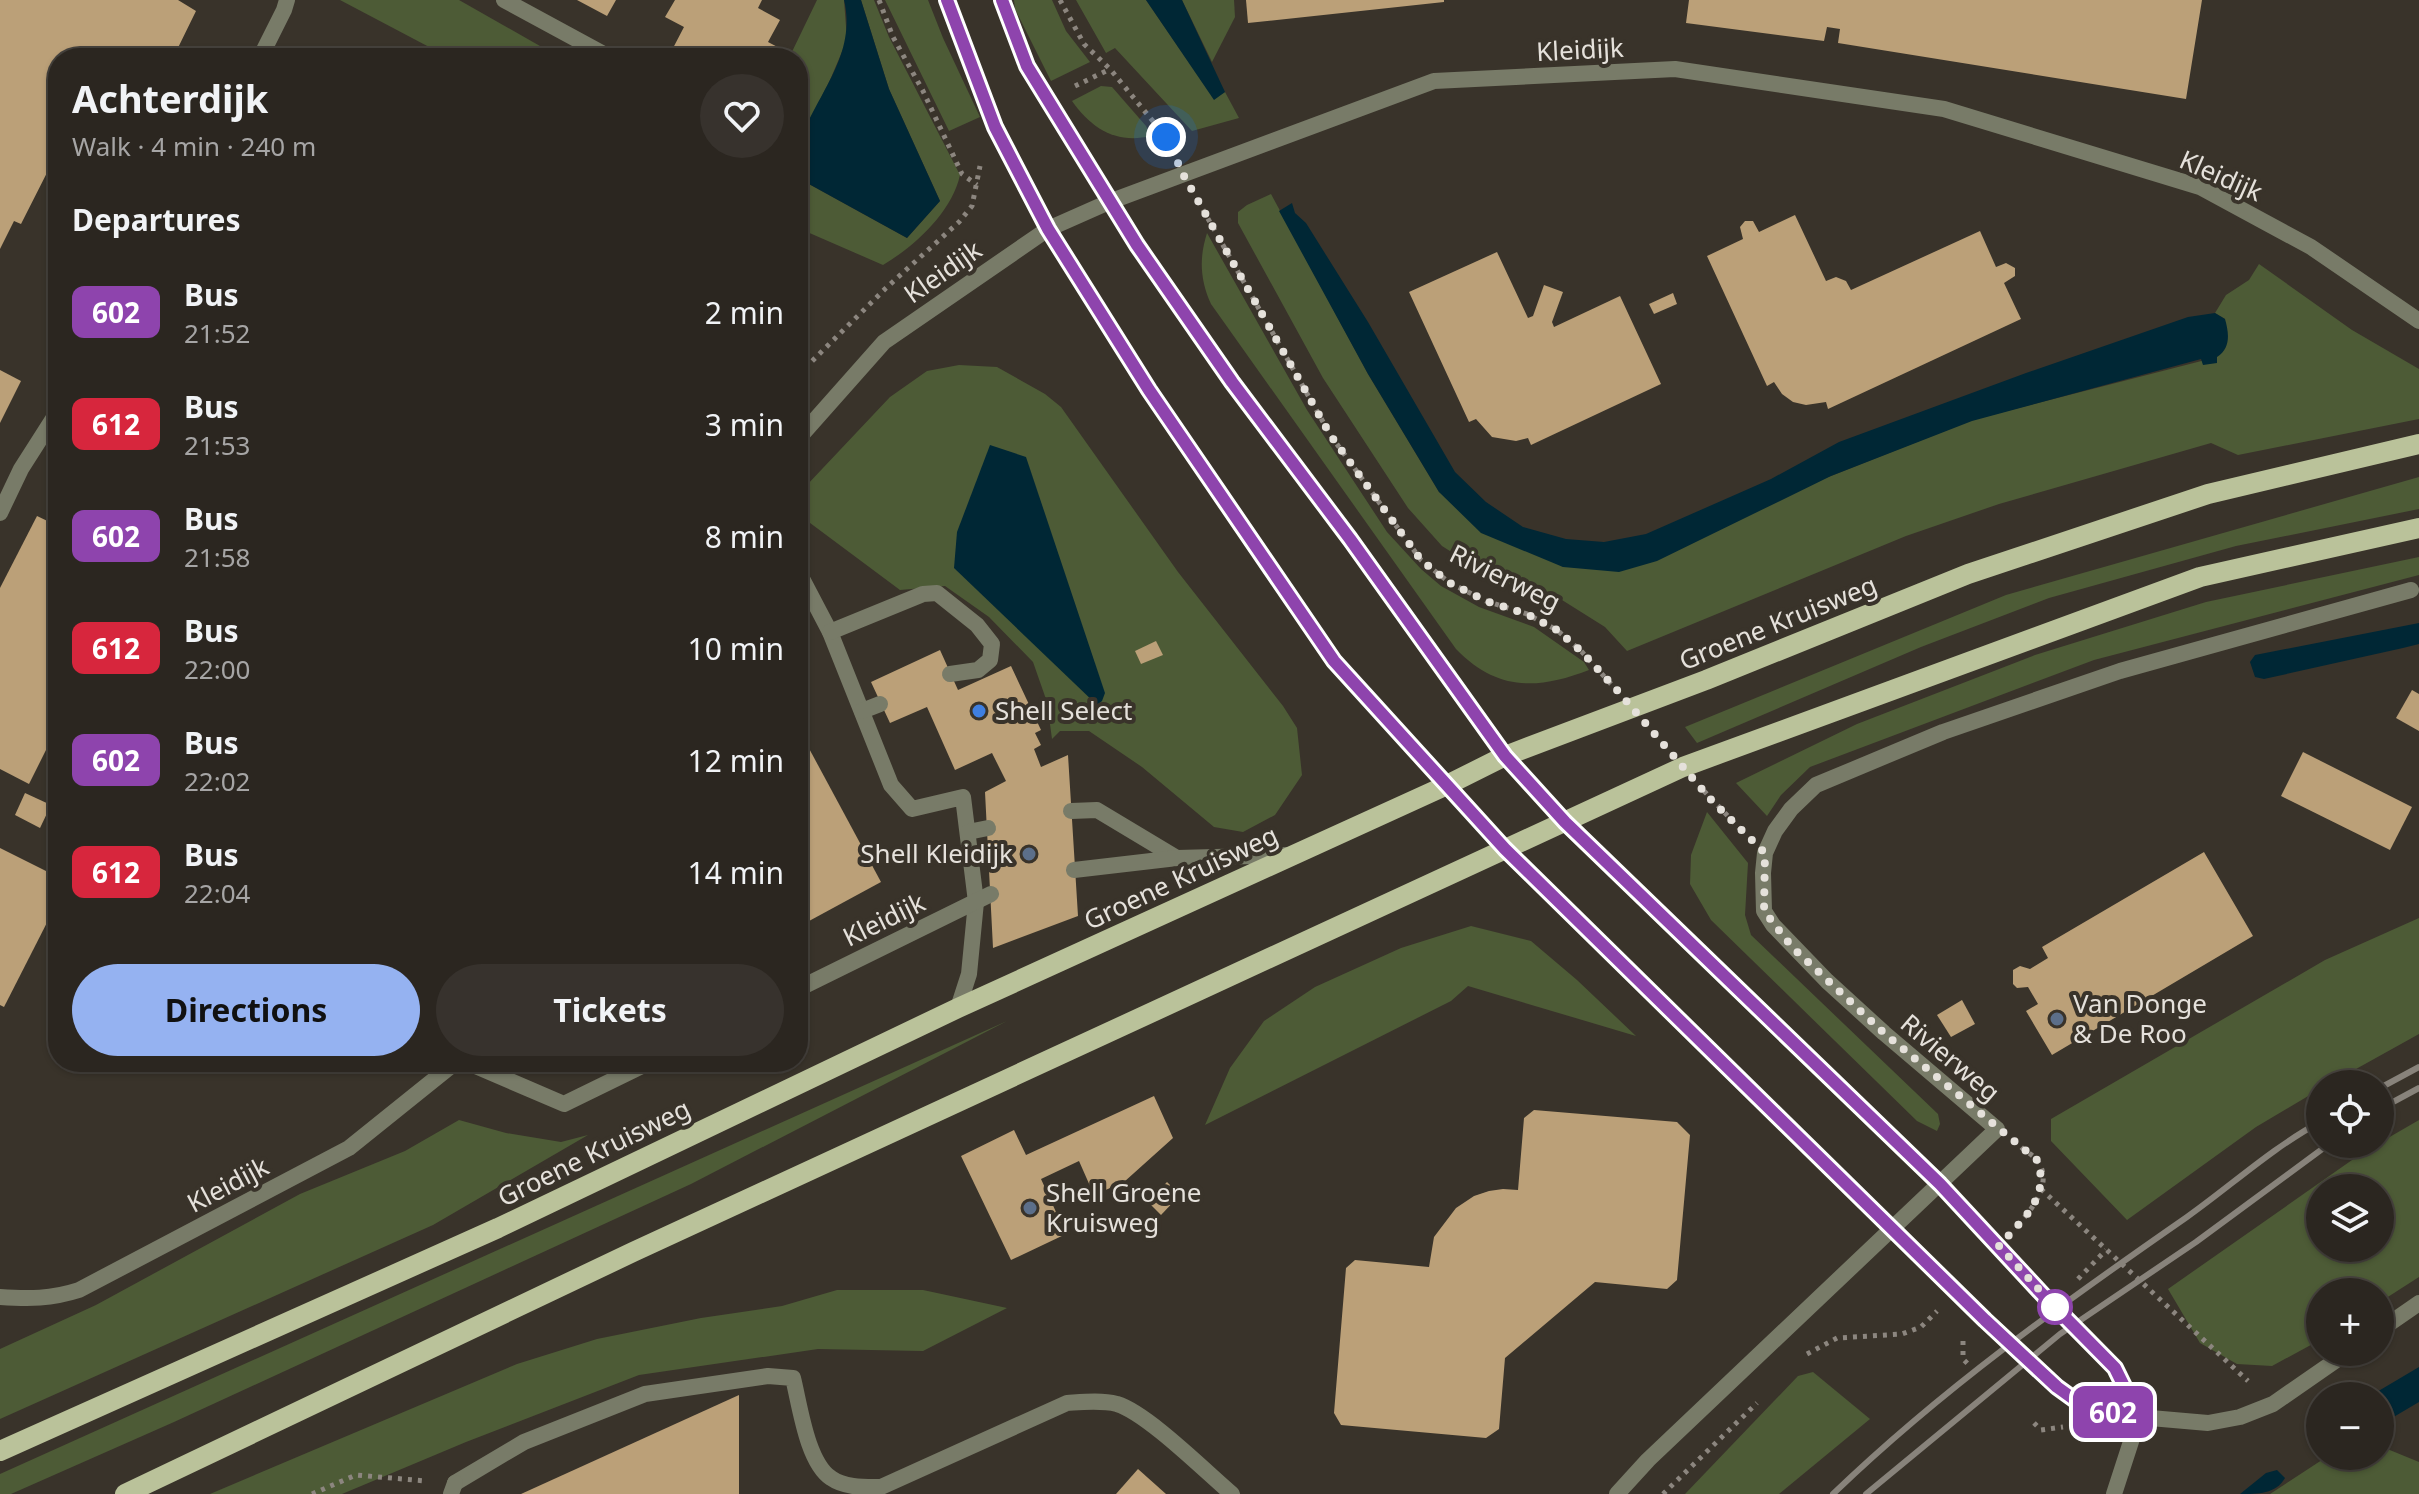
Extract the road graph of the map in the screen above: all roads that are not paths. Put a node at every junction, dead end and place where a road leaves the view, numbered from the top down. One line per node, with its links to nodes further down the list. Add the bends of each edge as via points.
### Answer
1 (287, 0): 5 (street)
2 (504, 0): 6 (street)
3 (947, 0): 8 (main road, via 995,127)
4 (1002, 0): 7 (main road, via 1027,66)
5 (265, 48)
6 (593, 48)
7 (1109, 202): 8 (street, Kleidijk); 9 (street, Kleidijk, via 1434,81 1675,69 1944,109 2200,187 2311,247); 21 (main road, via 1232,382)
8 (1048, 229): 11 (street, Kleidijk, via 884,342); 22 (main road, via 1149,390 1334,661)
9 (2419, 321)
10 (48, 427): 13 (street)
11 (808, 428)
12 (2419, 444): 21 (main road, Groene Kruisweg, via 2208,494 1968,574)
13 (0, 513)
14 (2419, 528): 24 (main road, via 2200,577 1683,767)
15 (808, 590): 17 (street)
16 (2411, 590): 37 (street, Rivierweg, via 2120,671 1943,732 1816,785 1783,820 1765,853 1764,911 1773,925 1884,1033 1997,1129)
17 (830, 632): 18 (street, via 937,593 992,644 990,660 978,670); 20 (street)
18 (950, 674)
19 (880, 704): 20 (street)
20 (862, 711): 26 (street, via 891,785 912,809 963,797)
21 (1505, 756): 22 (main road, Groene Kruisweg); 24 (main road)
22 (1445, 786): 27 (main road); 28 (main road, Groene Kruisweg)
23 (1071, 811): 29 (street, via 1097,810)
24 (1565, 822): 27 (main road); 37 (street)
25 (988, 828): 26 (street)
26 (968, 832): 31 (street)
27 (1505, 849): 38 (street); 47 (main road, via 633,1252)
28 (1294, 855): 29 (street); 33 (main road, Groene Kruisweg)
29 (1177, 858): 30 (street)
30 (1074, 870)
31 (984, 898): 32 (street, Kleidijk); 33 (street)
32 (808, 984)
33 (958, 1008): 44 (main road, Groene Kruisweg, via 498,1228)
34 (444, 1072): 39 (street, Kleidijk, via 349,1148 79,1290 36,1300)
35 (489, 1072): 36 (street, via 564,1104)
36 (630, 1072)
37 (1940, 1184): 38 (street); 43 (street, via 2115,1368)
38 (1892, 1231): 43 (street, via 2057,1387 2082,1405); 49 (street)
39 (0, 1297)
40 (2419, 1303): 41 (street)
41 (2394, 1320)
42 (2328, 1366): 43 (street, via 2273,1404 2240,1417 2208,1423)
43 (2139, 1417): 50 (street)
44 (0, 1451)
45 (453, 1488): 46 (street, via 524,1442 645,1394 768,1376 793,1378 815,1462 832,1479)
46 (881, 1491): 48 (street, via 1067,1403 1093,1401 1118,1405 1141,1417)
47 (125, 1494)
48 (1232, 1494)
49 (1617, 1494)
50 (2114, 1494)

